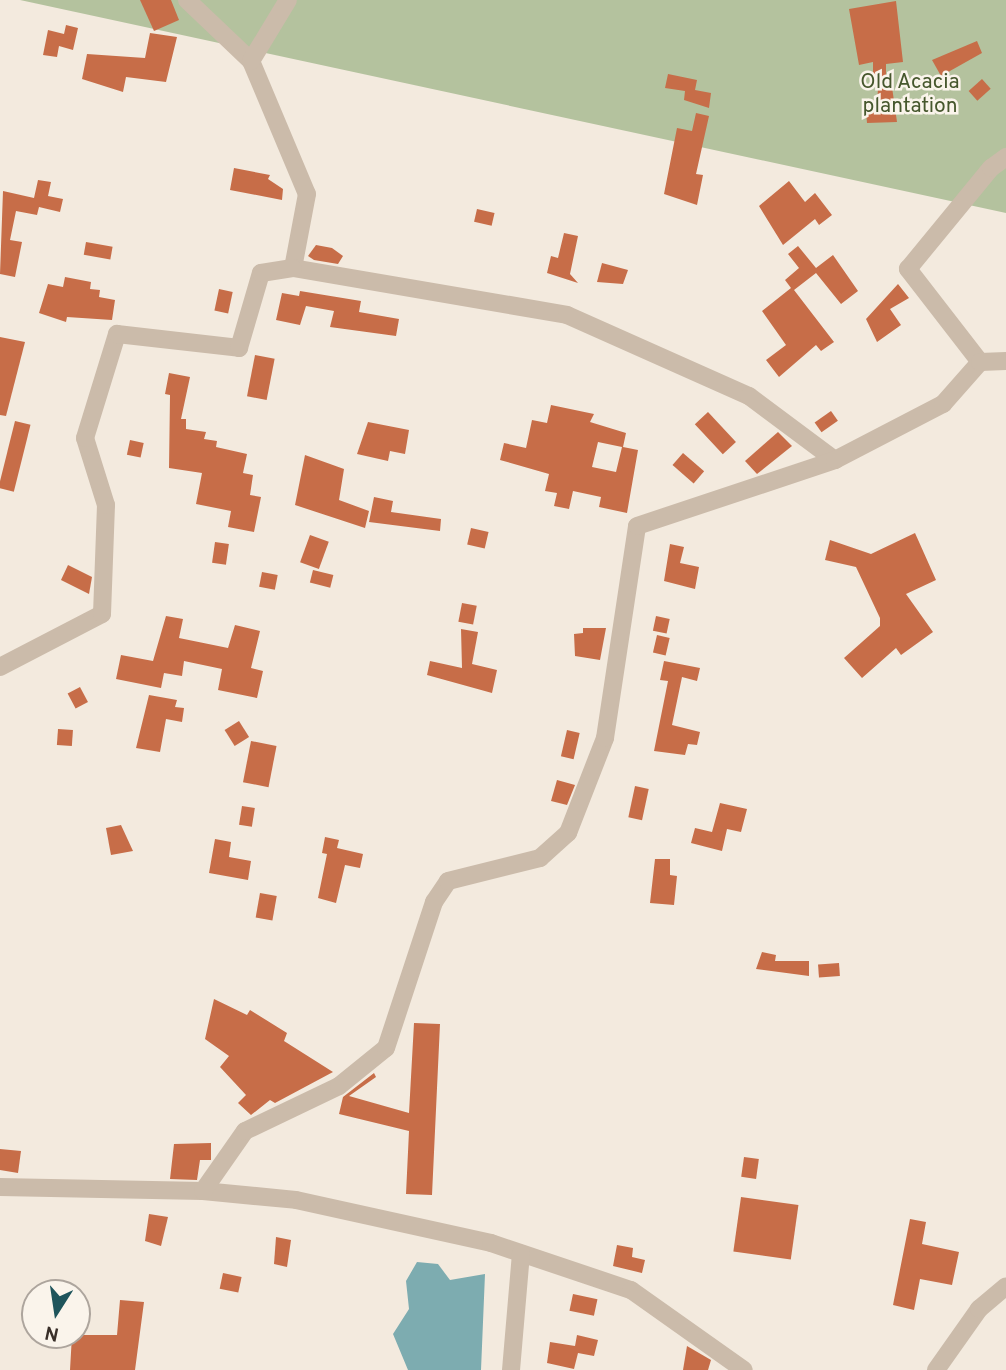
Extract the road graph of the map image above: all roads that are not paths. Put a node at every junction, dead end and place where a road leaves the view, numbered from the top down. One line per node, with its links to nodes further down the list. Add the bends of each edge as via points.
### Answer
1 (187, 0): 3 (street)
2 (288, 0): 3 (street)
3 (251, 61): 5 (street, via 307,194)
4 (1006, 158): 7 (street, via 991,168 908,269)
5 (293, 268): 8 (street, via 567,315 749,396); 9 (street, via 261,273 239,348 117,334 85,438 106,505 102,614)
6 (1006, 361): 7 (street)
7 (980, 362): 8 (street, via 943,404)
8 (835, 460): 11 (street, via 637,526 605,738 568,833 540,858 448,881 433,902 386,1048 339,1086 245,1131)
9 (0, 667)
10 (0, 1187): 11 (street)
11 (204, 1191): 12 (street, via 296,1200)
12 (520, 1253): 14 (street); 15 (street, via 631,1290)
13 (1006, 1286): 16 (street, via 979,1310)
14 (511, 1370)
15 (744, 1370)
16 (936, 1370)

